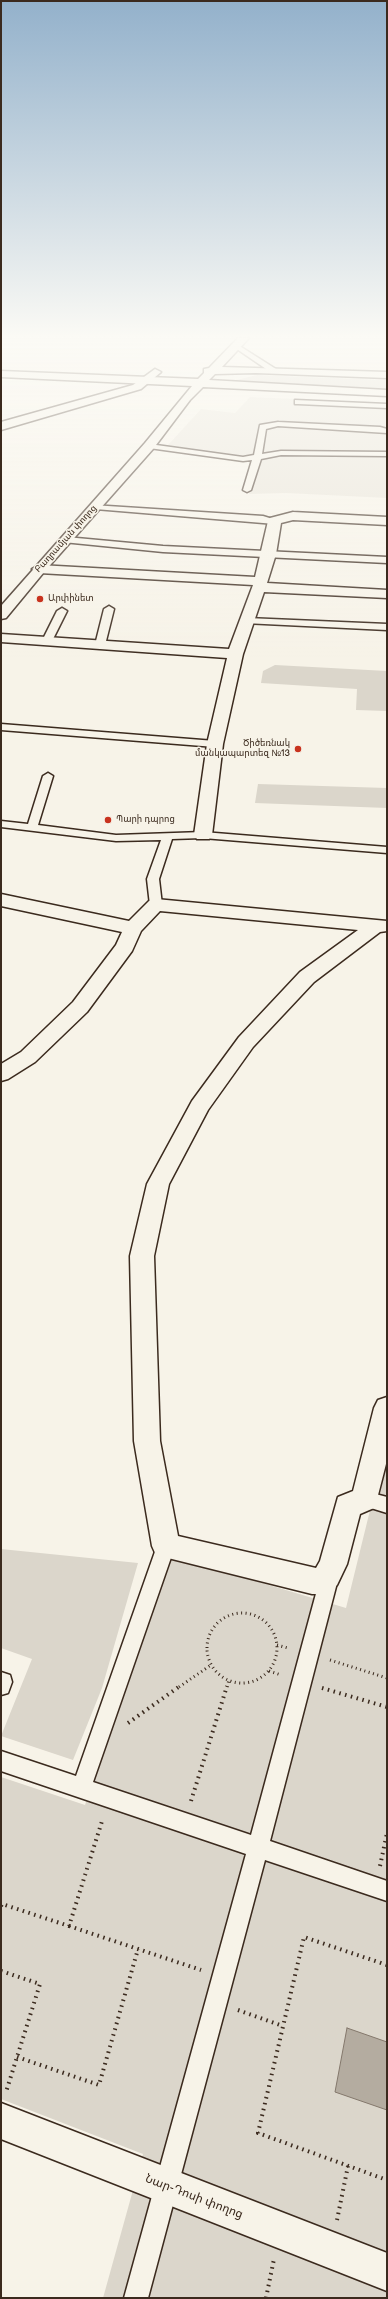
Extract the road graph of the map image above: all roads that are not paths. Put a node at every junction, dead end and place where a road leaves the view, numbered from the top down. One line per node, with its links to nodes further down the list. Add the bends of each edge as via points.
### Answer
1 (259, 445): 4 (lane)
2 (149, 446): 4 (lane, via 243,459); 6 (street, Բաղրամյան փողոց)
3 (387, 454): 4 (lane, via 281,453)
4 (257, 458): 5 (lane)
5 (247, 490)
6 (95, 508): 8 (lane, via 263,519); 9 (street, Բաղրամյան փողոց)
7 (387, 521): 8 (street, via 293,516)
8 (275, 522): 10 (street)
9 (66, 540): 10 (lane, via 163,549); 12 (street, Բաղրամյան փողոց)
10 (269, 554): 11 (lane); 13 (street)
11 (387, 560)
12 (39, 569): 13 (street); 17 (street, Բաղրամյան փողոց)
13 (260, 584): 14 (street); 18 (street)
14 (387, 594)
15 (109, 609): 22 (lane)
16 (62, 611): 21 (lane)
17 (1, 615)
18 (247, 621): 19 (lane); 23 (street)
19 (387, 628)
20 (1, 638): 21 (street)
21 (47, 641): 22 (street)
22 (100, 645): 23 (street)
23 (235, 654): 25 (street)
24 (1, 727): 25 (lane)
25 (215, 744): 29 (street)
26 (48, 776): 28 (lane)
27 (1, 824): 28 (lane)
28 (32, 828): 30 (lane, via 116,838)
29 (203, 835): 30 (lane); 31 (lane)
30 (168, 836): 33 (lane, via 153,879)
31 (387, 850)
32 (1, 900): 35 (street)
33 (156, 905): 34 (street); 35 (street)
34 (382, 925): 39 (street, via 307,977 246,1042 200,1106 158,1184 142,1256 147,1441)
35 (133, 928): 36 (street, via 126,947 80,1007 28,1057)
36 (1, 1074)
37 (387, 1408): 38 (street)
38 (376, 1502): 40 (street, via 348,1506)
39 (166, 1546): 40 (street, via 312,1581 320,1581 327,1576); 44 (lane)
40 (333, 1564): 45 (lane)
41 (1, 1681): 42 (lane)
42 (1, 1686)
43 (1, 1761): 44 (lane)
44 (82, 1787): 45 (lane)
45 (258, 1848): 46 (lane); 48 (lane)
46 (381, 1889)
47 (2, 2110): 48 (street, Նար-Դոսի փողոց)
48 (167, 2187): 49 (street, Նար-Դոսի փողոց); 50 (lane)
49 (387, 2272)
50 (136, 2298)

